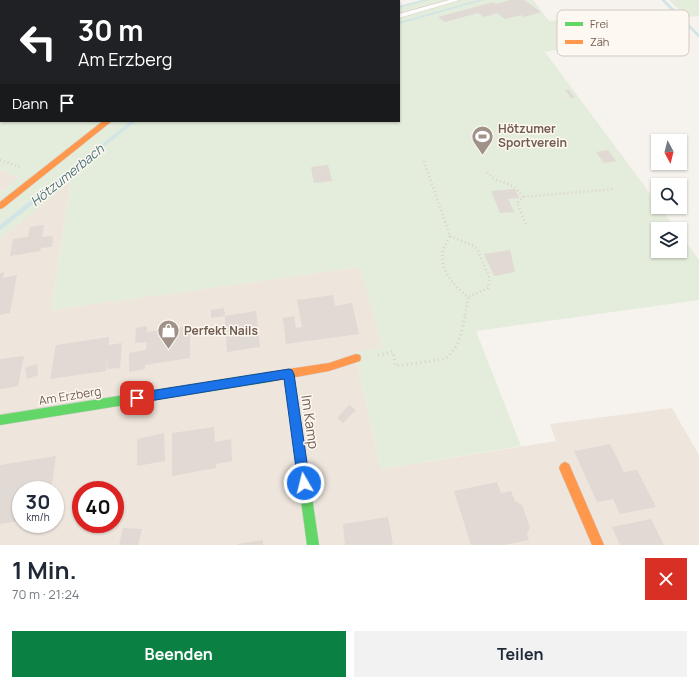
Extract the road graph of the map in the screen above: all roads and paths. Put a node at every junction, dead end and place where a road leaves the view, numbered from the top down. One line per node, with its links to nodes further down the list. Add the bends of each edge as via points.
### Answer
1 (457, 0): 2 (lane)
2 (400, 16)
3 (107, 122): 8 (street)
4 (424, 161): 10 (path)
5 (487, 172): 7 (path, via 495,181 507,182 516,187)
6 (614, 189): 7 (path)
7 (523, 198): 9 (path, via 517,203)
8 (0, 206)
9 (526, 224)
10 (450, 236): 11 (path, via 443,248 444,266 458,290); 11 (path, via 474,246 490,279 488,288)
11 (468, 297): 12 (path, via 464,324 455,352 445,359 396,366 393,352)
12 (356, 358): 13 (street, Am Erzberg, via 329,367)
13 (289, 374): 14 (street, Am Erzberg); 16 (street, Im Kamp)
14 (0, 420)
15 (565, 468): 17 (street)
16 (313, 545)
17 (598, 545)

